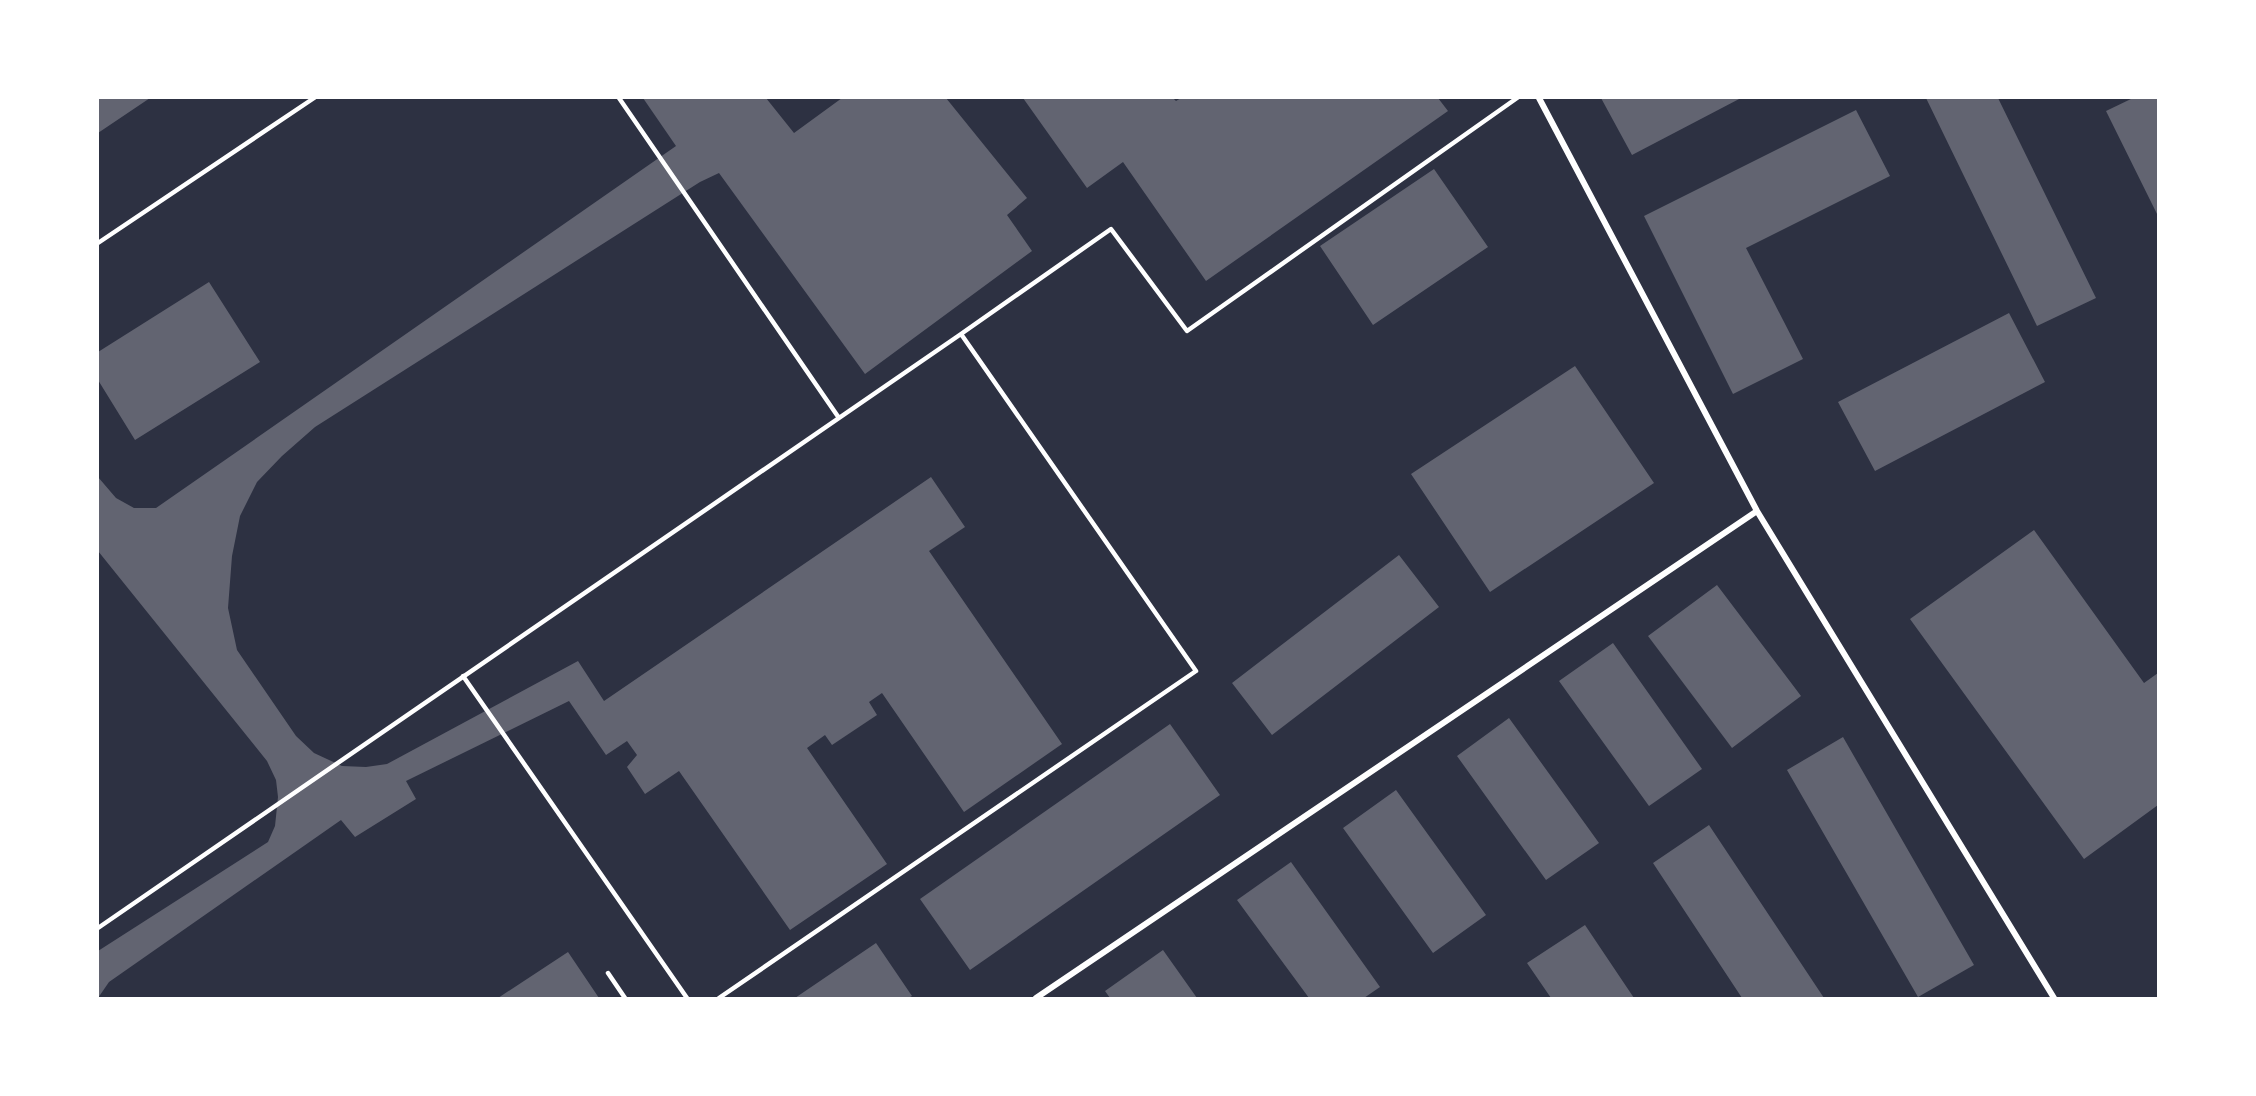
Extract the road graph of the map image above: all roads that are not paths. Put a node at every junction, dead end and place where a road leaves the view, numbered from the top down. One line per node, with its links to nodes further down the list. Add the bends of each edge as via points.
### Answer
1 (314, 98): 5 (lane)
2 (619, 98): 7 (lane)
3 (1517, 98): 6 (lane, via 1187,331 1111,229)
4 (1539, 98): 8 (street)
5 (98, 243)
6 (962, 334): 7 (lane); 14 (lane, via 1196,671)
7 (839, 418): 9 (lane)
8 (1757, 511): 15 (street); 16 (street)
9 (463, 676): 10 (lane); 13 (lane)
10 (98, 928)
11 (608, 973): 12 (lane)
12 (625, 999)
13 (687, 999)
14 (719, 999)
15 (1036, 999)
16 (2054, 999)

